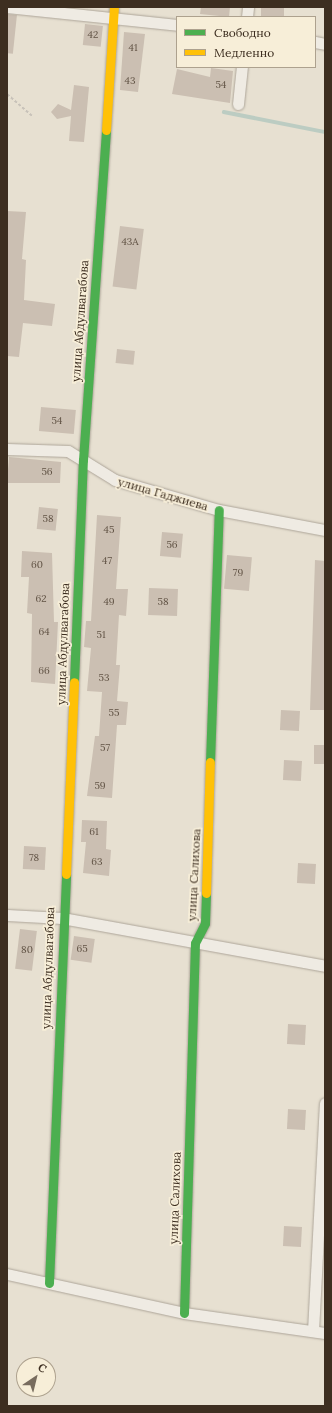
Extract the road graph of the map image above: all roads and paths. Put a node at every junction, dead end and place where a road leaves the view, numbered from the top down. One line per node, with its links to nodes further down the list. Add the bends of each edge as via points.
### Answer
1 (7, 7): 2 (street)
2 (114, 12): 3 (street); 9 (street, улица Абдулвагабова)
3 (176, 25)
4 (242, 68): 6 (street)
5 (7, 94): 7 (path)
6 (238, 104)
7 (32, 116)
8 (7, 449): 9 (street, улица Гаджиева, via 68,451)
9 (83, 460): 10 (street, улица Гаджиева, via 115,480); 13 (street, улица Абдулвагабова)
10 (219, 510): 11 (street, улица Гаджиева); 14 (street, улица Салихова, via 205,924)
11 (325, 530)
12 (7, 915): 13 (street)
13 (62, 918): 14 (street); 18 (street, улица Абдулвагабова)
14 (195, 942): 15 (street); 19 (street, улица Салихова)
15 (325, 966)
16 (325, 1103): 20 (street)
17 (7, 1274): 18 (street)
18 (49, 1284): 19 (street)
19 (184, 1312): 20 (street)
20 (313, 1331): 21 (street)
21 (325, 1333)

